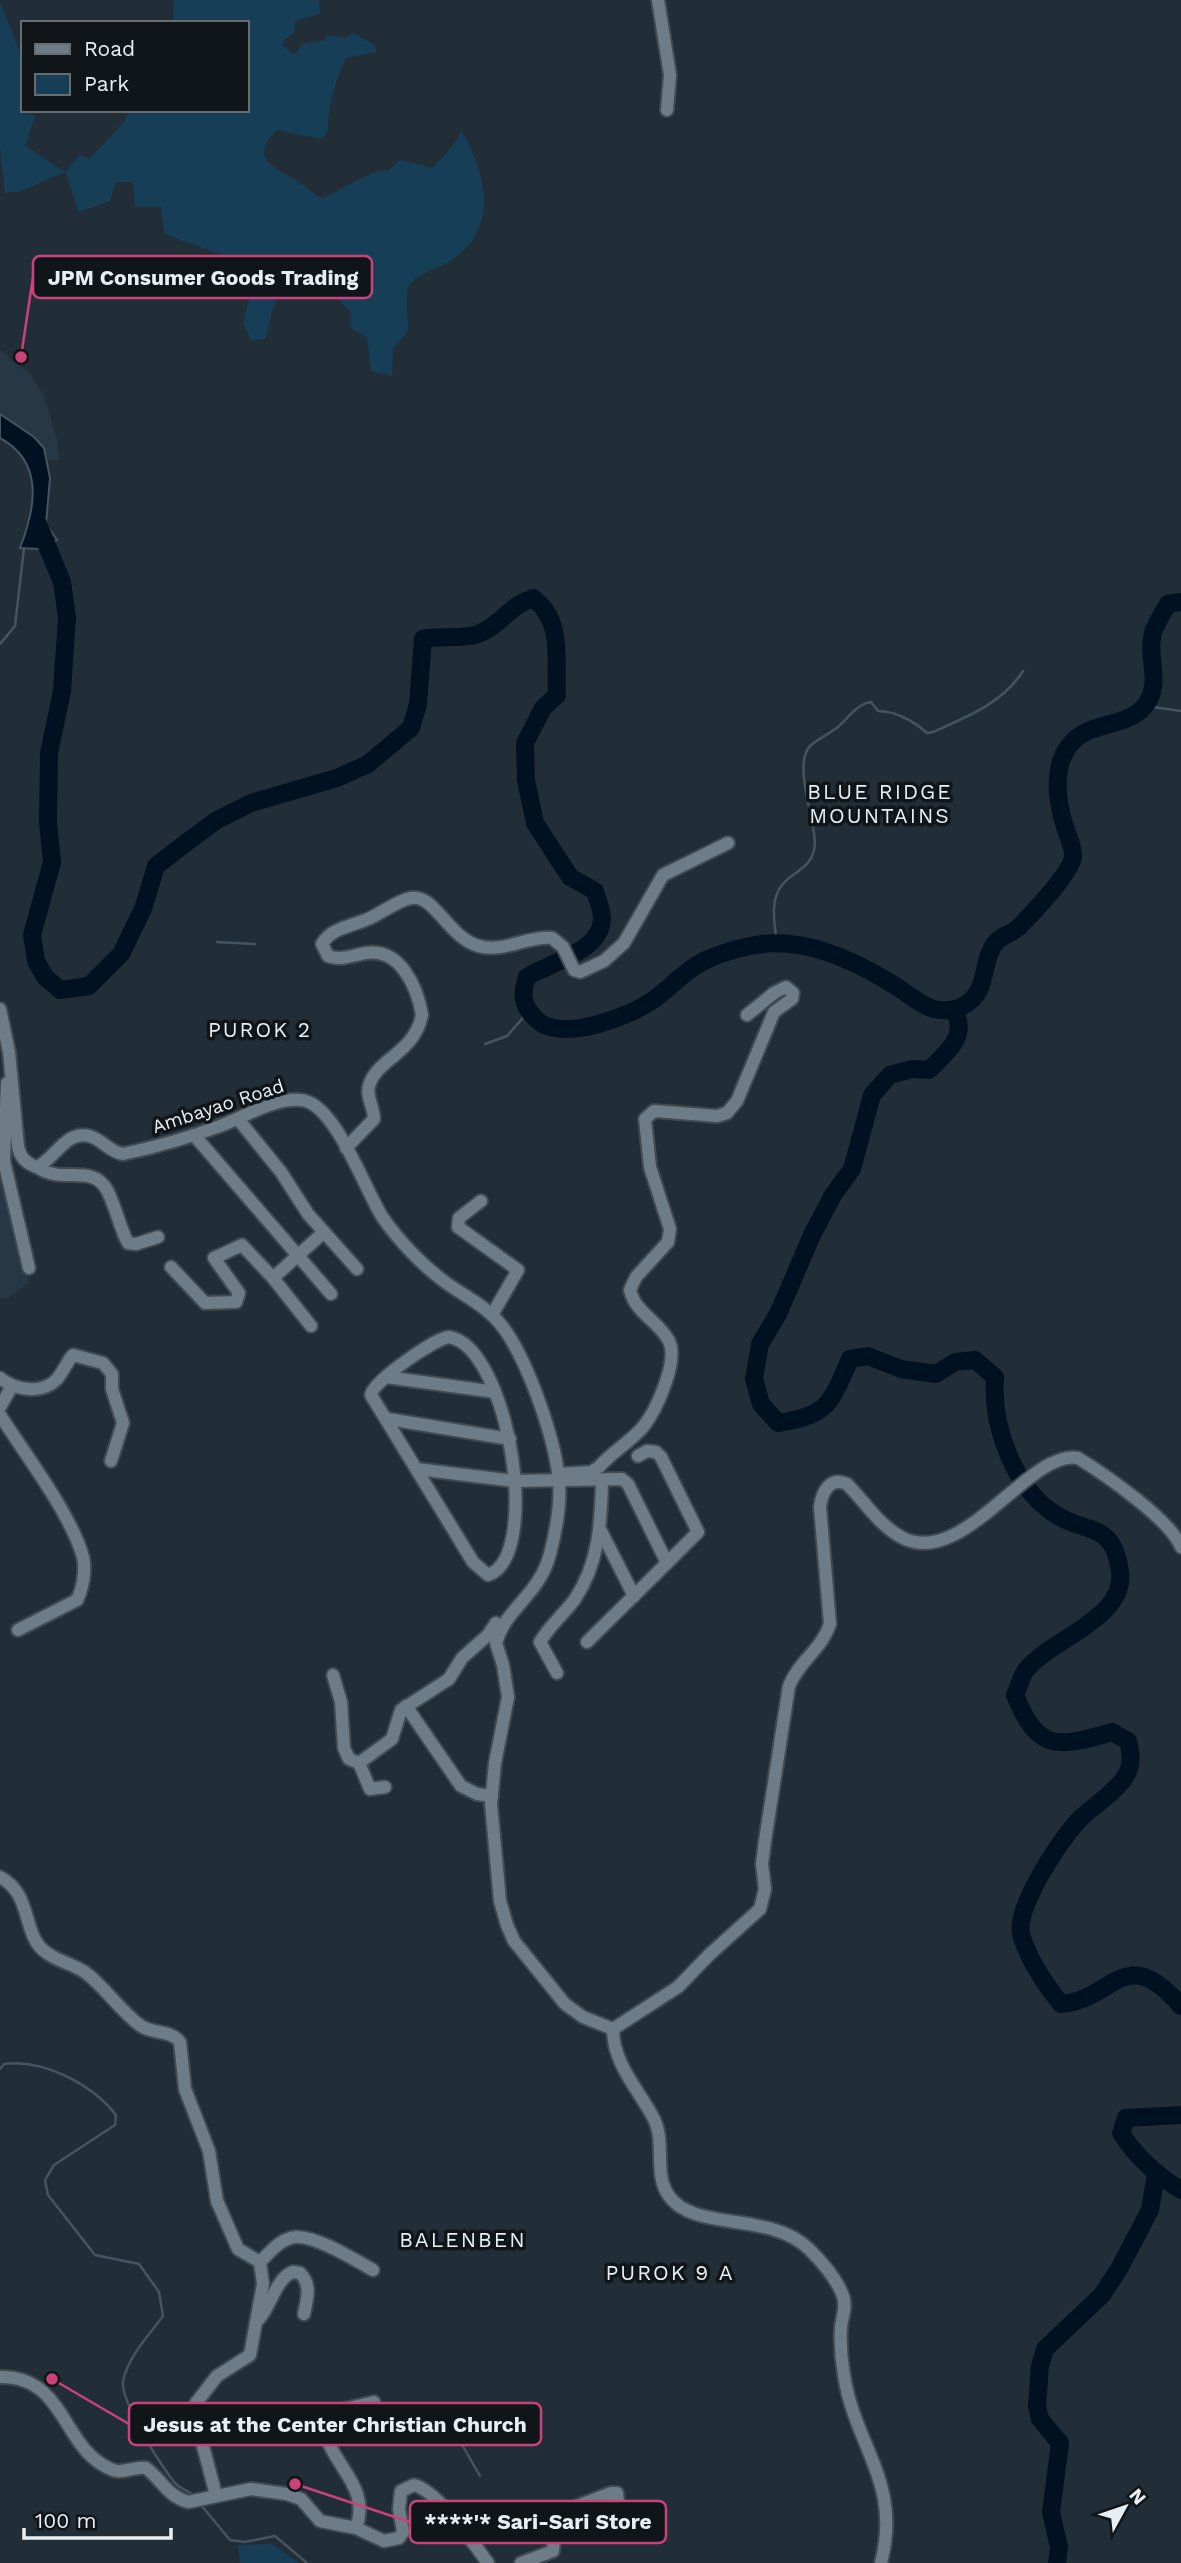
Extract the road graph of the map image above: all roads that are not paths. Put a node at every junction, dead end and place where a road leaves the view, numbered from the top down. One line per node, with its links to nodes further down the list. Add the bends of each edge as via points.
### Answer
1 (658, 0): 2 (street, via 670,75)
2 (667, 110)
3 (728, 843): 10 (street, via 663,875 634,930 604,961 580,972 552,938 498,948 472,944 455,933 430,903 413,897 330,934 322,944 323,951 335,959 369,953 392,956 422,1015 411,1042 373,1077 368,1088 374,1119)
4 (0, 1009): 6 (street)
5 (747, 1015): 34 (street, via 779,989 792,990 792,999 771,1017 733,1108 717,1116 654,1111 645,1119 650,1167 670,1229 663,1249 630,1290 641,1312 669,1341 673,1361 669,1376 644,1426 591,1472)
6 (3, 1032): 7 (street)
7 (12, 1076): 11 (street, via 20,1155); 17 (street, via 7,1084 4,1161)
8 (238, 1119): 9 (street, Ambayao Road); 10 (street, Ambayao Road, via 283,1102 310,1102 327,1116); 13 (street)
9 (194, 1135): 11 (street, Ambayao Road, via 123,1154 81,1135 66,1141 47,1163); 15 (street)
10 (346, 1149): 21 (street, Ambayao Road, via 396,1234 437,1276)
11 (37, 1167): 14 (street, via 63,1177 96,1178 107,1189 128,1243)
12 (481, 1201): 21 (street, via 459,1218 458,1227 518,1270)
13 (324, 1232): 15 (street); 18 (street)
14 (158, 1237)
15 (299, 1255): 19 (street); 20 (street)
16 (171, 1267): 19 (street, via 210,1304 239,1298 214,1258 237,1245 246,1247)
17 (29, 1269)
18 (357, 1269)
19 (274, 1278): 22 (street)
20 (331, 1294)
21 (492, 1315): 34 (street, Ambayao Road, via 513,1341 532,1382)
22 (311, 1326)
23 (386, 1377): 26 (street); 26 (street, via 430,1345 457,1338 480,1362); 29 (street, via 370,1391)
24 (0, 1378): 25 (street)
25 (12, 1386): 27 (street); 32 (street, via 24,1389 49,1384 73,1355 103,1363 112,1374 123,1423)
26 (495, 1392): 30 (street)
27 (0, 1407)
28 (0, 1415): 42 (street, via 62,1511 83,1559 77,1600)
29 (388, 1419): 30 (street); 33 (street)
30 (510, 1439): 35 (street)
31 (638, 1457): 39 (street, via 647,1451 661,1457 698,1532)
32 (111, 1461)
33 (416, 1469): 35 (street); 35 (street, via 473,1562 488,1575 499,1567 511,1540)
34 (558, 1477): 35 (street); 36 (street); 49 (street, Ambayao Road, via 555,1534 543,1575 507,1619 496,1643 508,1697)
35 (514, 1481)
36 (603, 1481): 37 (street); 39 (street, via 622,1479 628,1484)
37 (601, 1531): 40 (street); 44 (street, via 586,1578 540,1642)
38 (1181, 1547): 51 (street, via 1173,1531 1152,1511 1078,1458 1065,1457 951,1536 924,1542 902,1538 890,1529 847,1484 835,1482 824,1491 820,1507 830,1624 789,1686 762,1864 765,1889 760,1909 678,1987)
39 (667, 1563): 40 (street)
40 (634, 1595): 43 (street)
41 (496, 1623): 46 (street, via 462,1658 449,1679)
42 (18, 1630)
43 (587, 1642)
44 (557, 1673)
45 (333, 1675): 47 (street, via 341,1702 344,1748 349,1759)
46 (406, 1706): 47 (street, via 398,1716 393,1739); 49 (street, via 461,1786)
47 (359, 1763): 48 (street, via 370,1789)
48 (385, 1787)
49 (492, 1796): 51 (street, Ambayao Road, via 500,1901 514,1941 565,2004)
50 (0, 1877): 52 (street, via 18,1892 33,1936 46,1953 89,1975 141,2026 176,2036 185,2089 209,2151 217,2201 238,2249)
51 (613, 2029): 65 (street, via 624,2069 655,2121 664,2186 678,2206 709,2217 761,2224 793,2238 808,2248 842,2294 840,2350 846,2392 880,2475 888,2518)
52 (260, 2262): 53 (street, via 279,2244 296,2237); 55 (street, via 263,2284)
53 (373, 2270)
54 (304, 2314): 55 (street, via 306,2281 293,2272 283,2279)
55 (258, 2319): 60 (street, via 250,2355 217,2376 196,2403)
56 (0, 2377): 60 (street, via 30,2382 46,2392 83,2448 101,2464 116,2472 146,2469 172,2496 188,2502)
57 (374, 2402): 58 (street)
58 (323, 2419): 59 (street); 62 (street, via 329,2447 361,2501)
59 (287, 2430)
60 (211, 2497): 62 (street, via 251,2489 287,2494 300,2499 320,2521)
61 (619, 2511): 64 (street, via 617,2493 567,2510 555,2530 553,2552)
62 (356, 2528): 63 (street, via 378,2539 399,2538 401,2491 406,2486 420,2486 460,2526)
63 (488, 2563)
64 (521, 2563)
65 (881, 2563)

